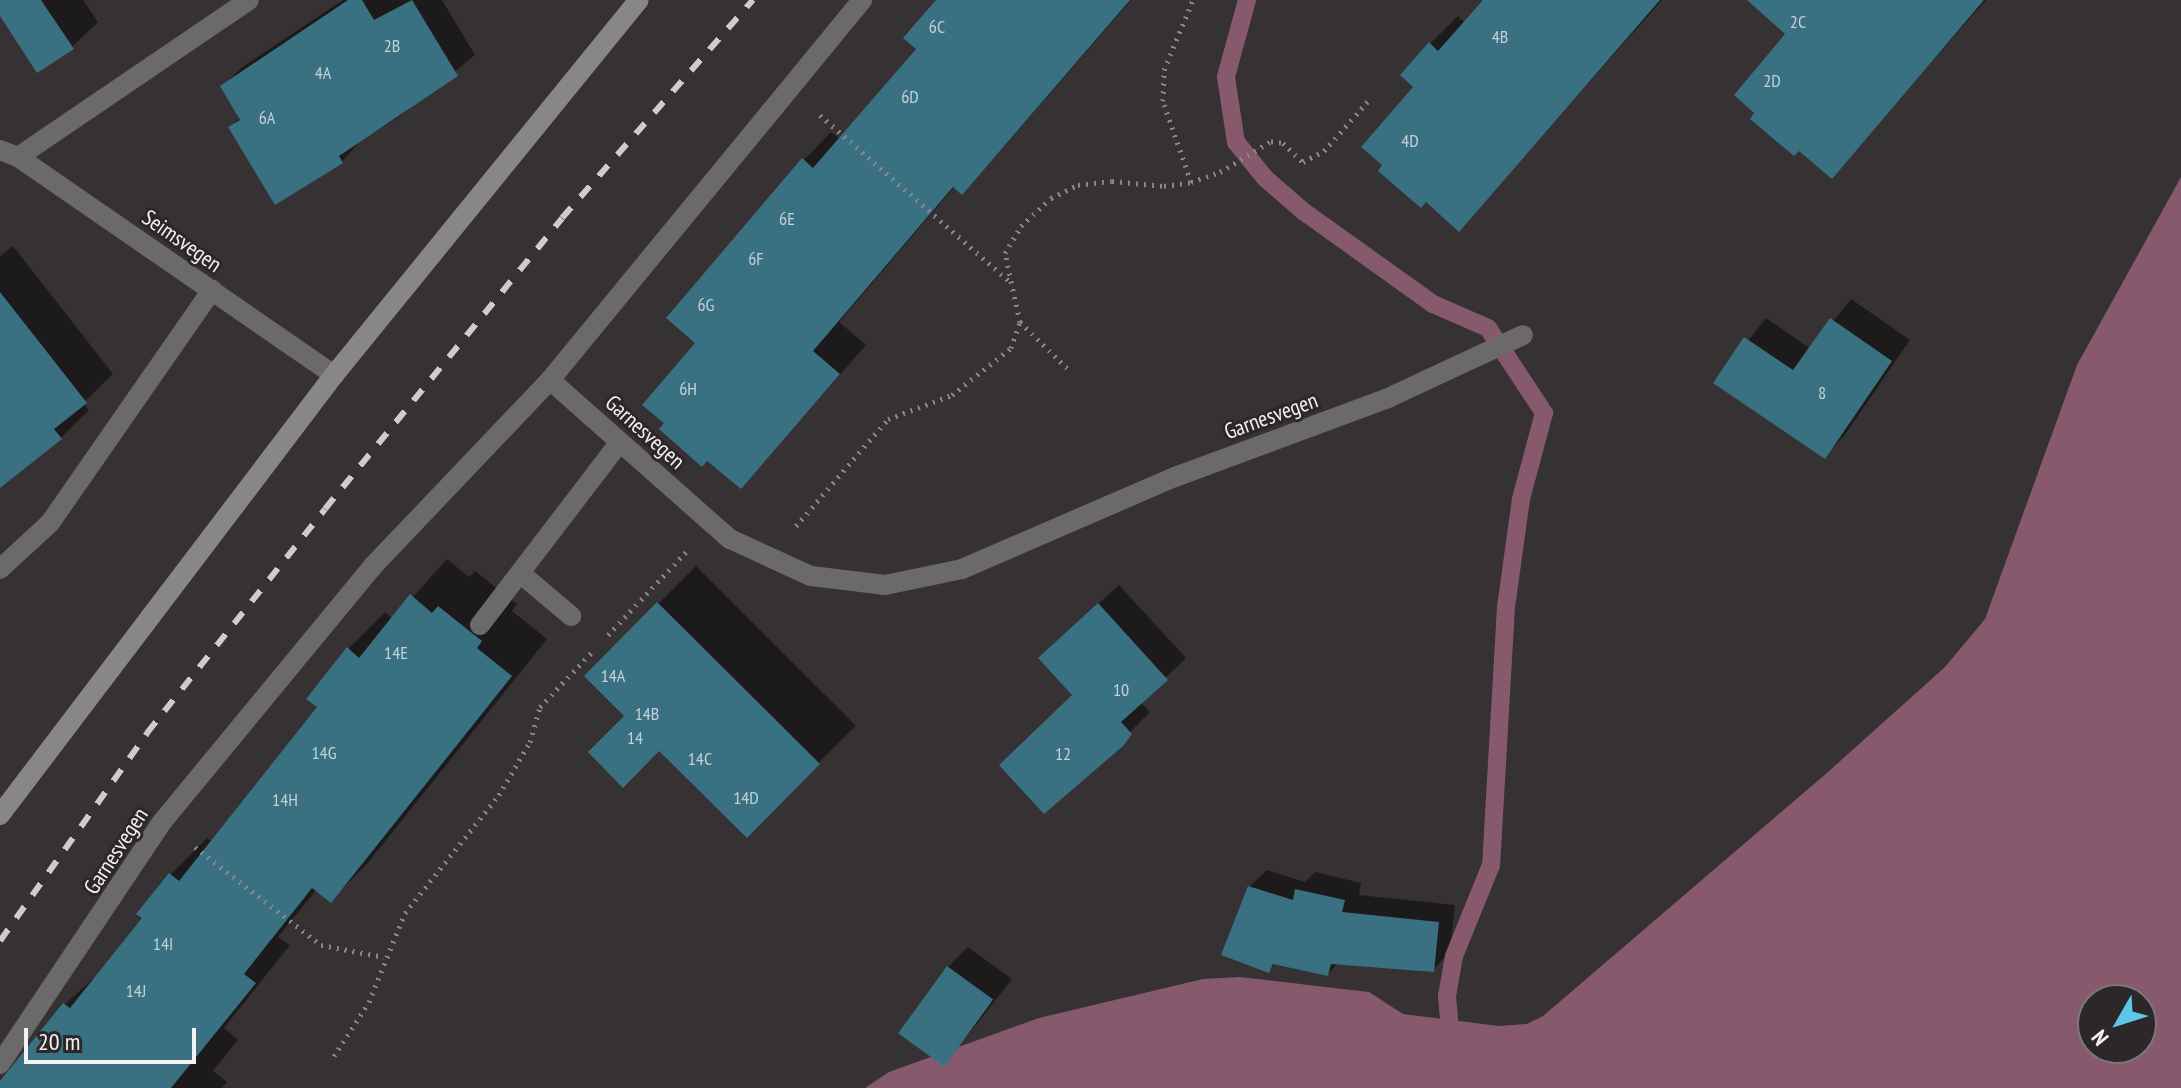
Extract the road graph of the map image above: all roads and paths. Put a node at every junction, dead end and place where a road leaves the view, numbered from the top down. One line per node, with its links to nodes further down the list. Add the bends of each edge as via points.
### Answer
1 (249, 0): 7 (street)
2 (639, 0): 14 (main road)
3 (862, 0): 5 (street)
4 (1193, 0): 8 (path, via 1164,70 1163,101)
5 (790, 88): 9 (path); 15 (street)
6 (1369, 100): 8 (path, via 1324,151 1303,162 1283,143 1271,141)
7 (9, 153): 10 (street, Seimsvegen)
8 (1191, 182): 9 (path, via 1164,186 1112,181 1078,185 1051,198 1021,226 1005,253)
9 (1012, 284): 11 (path)
10 (212, 290): 14 (street, Seimsvegen); 19 (street, via 50,523)
11 (1020, 322): 13 (path); 18 (path, via 1011,348 980,377 952,395 888,419)
12 (1523, 335): 18 (street, Garnesvegen, via 1386,399 1175,477 962,569 885,585 811,576)
13 (1070, 371)
14 (334, 375): 23 (main road)
15 (550, 380): 16 (street, Garnesvegen); 24 (street, Garnesvegen, via 372,567)
16 (620, 442): 17 (street, Garnesvegen); 20 (street)
17 (713, 524): 18 (street, Garnesvegen, via 730,539); 25 (path, via 540,707 518,766 405,913)
18 (770, 557)
19 (0, 569)
20 (520, 573): 21 (street); 22 (street)
21 (571, 616)
22 (480, 625)
23 (0, 815)
24 (162, 822): 25 (path, via 321,945); 27 (street, Garnesvegen)
25 (384, 957): 26 (path, via 369,1002)
26 (334, 1056)
27 (0, 1064)

